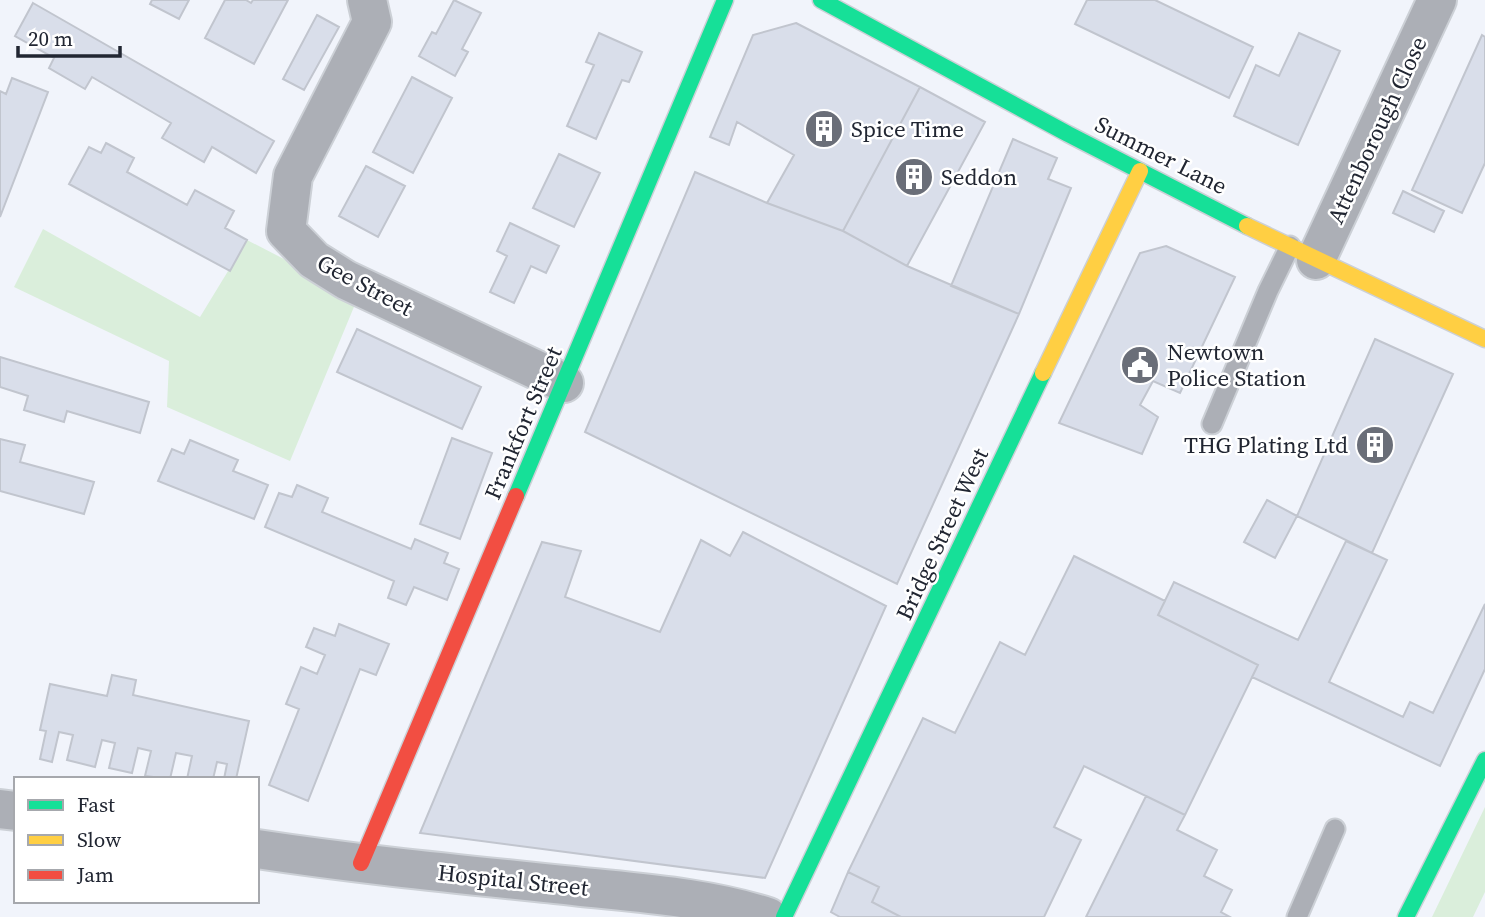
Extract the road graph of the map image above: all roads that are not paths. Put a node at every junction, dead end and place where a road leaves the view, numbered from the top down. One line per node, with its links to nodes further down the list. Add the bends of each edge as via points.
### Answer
1 (367, 0): 8 (street, Gee Street, via 372,22 293,176 286,230 314,260 346,280)
2 (725, 0): 8 (main road, Frankfort Street)
3 (821, 0): 5 (main road, Summer Lane)
4 (1437, 0): 6 (street, Attenborough Close)
5 (1140, 171): 6 (main road, Summer Lane); 15 (main road, Bridge Street West)
6 (1303, 253): 7 (main road, Summer Lane); 9 (lane, via 1268,291)
7 (1485, 339)
8 (564, 383): 13 (main road, Frankfort Street)
9 (1212, 425)
10 (1485, 760): 17 (main road)
11 (1335, 829): 16 (lane)
12 (259, 849): 13 (street, Hospital Street)
13 (361, 863): 14 (street, Hospital Street, via 681,898)
14 (768, 917)
15 (784, 917)
16 (1297, 917)
17 (1406, 917)

